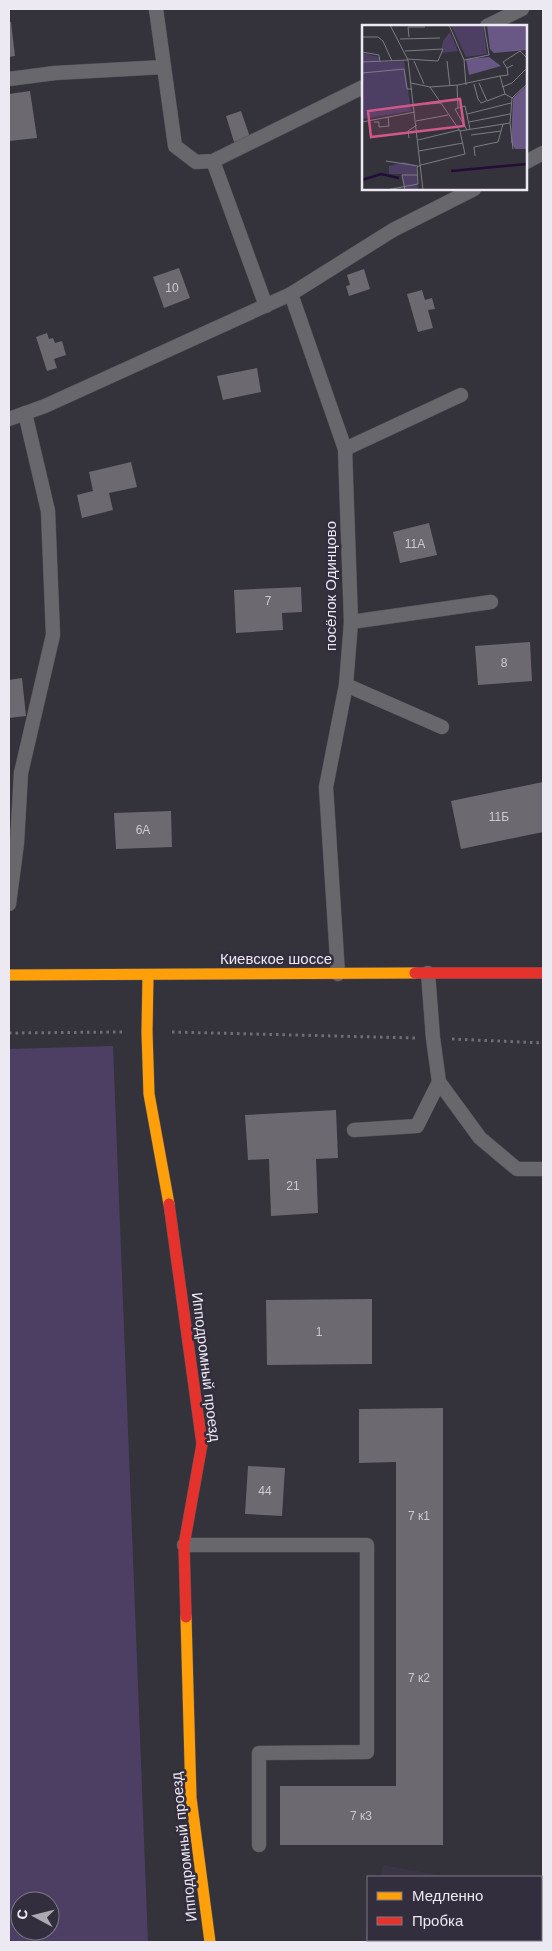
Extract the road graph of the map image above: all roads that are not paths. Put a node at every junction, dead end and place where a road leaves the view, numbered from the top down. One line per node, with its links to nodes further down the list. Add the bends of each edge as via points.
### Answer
1 (156, 9): 4 (lane)
2 (522, 9): 3 (lane)
3 (489, 25)
4 (164, 67): 5 (lane); 8 (lane, via 175,146 196,162)
5 (9, 79)
6 (362, 87): 8 (lane)
7 (543, 153): 9 (lane)
8 (213, 161): 12 (lane)
9 (527, 161)
10 (472, 190): 11 (lane, via 393,230)
11 (291, 294): 12 (lane); 16 (lane, посёлок Одинцово)
12 (266, 306): 14 (lane)
13 (461, 395): 16 (lane)
14 (25, 413): 15 (lane); 21 (lane, via 48,511 53,635 21,774)
15 (9, 419)
16 (345, 449): 18 (lane, посёлок Одинцово)
17 (491, 602): 18 (lane)
18 (351, 622): 19 (lane, посёлок Одинцово)
19 (346, 685): 20 (lane); 24 (lane, посёлок Одинцово, via 326,787)
20 (442, 727)
21 (9, 904)
22 (428, 973): 23 (street, Киевское шоссе); 24 (street, Киевское шоссе); 27 (lane)
23 (543, 973)
24 (338, 974): 26 (street, Киевское шоссе)
25 (9, 975): 26 (street, Киевское шоссе)
26 (148, 975): 30 (street, Ипподромный проезд, via 148,1094 172,1218 202,1444)
27 (439, 1082): 28 (lane, via 417,1126); 29 (lane, via 487,1144 517,1169)
28 (354, 1130)
29 (543, 1169)
30 (184, 1545): 31 (lane, via 367,1545 367,1752 259,1752); 32 (street, Ипподромный проезд, via 190,1798)
31 (259, 1845)
32 (210, 1942)

